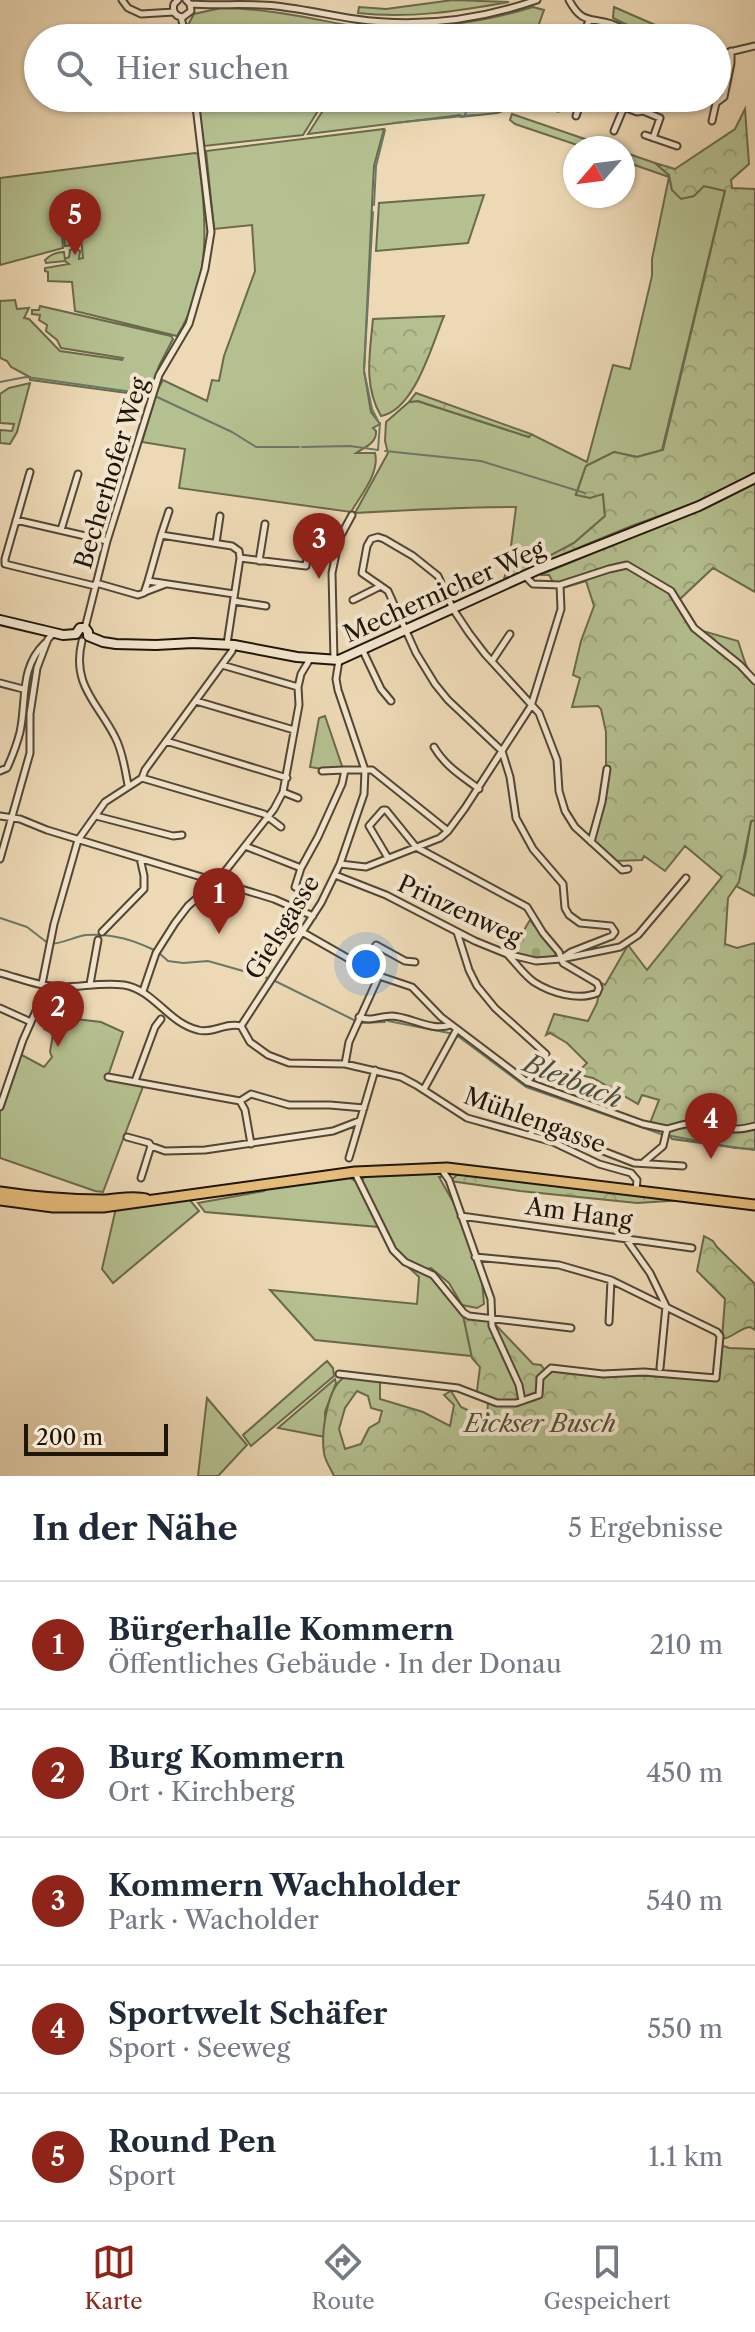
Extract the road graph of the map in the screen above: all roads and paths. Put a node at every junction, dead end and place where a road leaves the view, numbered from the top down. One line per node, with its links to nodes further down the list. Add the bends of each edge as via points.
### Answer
1 (178, 0): 6 (street)
2 (537, 0): 5 (street, via 422,23 246,3)
3 (569, 0): 8 (street)
4 (126, 1): 6 (street, via 141,14)
5 (189, 5): 7 (street)
6 (173, 9): 7 (street)
7 (183, 17): 9 (street)
8 (589, 20): 10 (street); 11 (street)
9 (184, 24)
10 (587, 24)
11 (611, 24)
12 (755, 46): 13 (street)
13 (731, 51): 14 (street)
14 (731, 63)
15 (197, 112): 37 (street, Becherhofer Weg, via 210,226 205,269 189,324 159,375)
16 (577, 112): 20 (street)
17 (622, 112): 22 (street)
18 (645, 112): 24 (street, via 660,118)
19 (714, 112): 21 (street)
20 (576, 116)
21 (712, 121)
22 (614, 131)
23 (645, 135): 24 (street)
24 (653, 138): 25 (street)
25 (677, 146)
26 (30, 472): 32 (street)
27 (78, 474): 34 (street)
28 (755, 478): 41 (street, Mechernicher Weg)
29 (169, 511): 36 (street)
30 (352, 515): 61 (street, Gielsgasse, via 339,539 332,573)
31 (220, 516): 38 (street)
32 (16, 520): 34 (street); 44 (street, via 7,565)
33 (265, 524): 40 (street)
34 (61, 530): 37 (street)
35 (310, 531): 40 (street, via 309,568)
36 (161, 535): 38 (street); 42 (street)
37 (107, 541): 44 (street, Becherhofer Weg)
38 (216, 543): 39 (street, via 234,546)
39 (240, 558): 40 (street); 48 (street)
40 (259, 561)
41 (525, 576): 46 (street, via 533,584); 52 (street, Mechernicher Weg)
42 (148, 581): 43 (street); 47 (street)
43 (167, 584): 47 (street); 48 (street)
44 (96, 585): 47 (street); 56 (street, Becherhofer Weg)
45 (382, 585): 49 (street); 52 (street, via 362,570 369,542 376,537 438,576); 54 (street)
46 (560, 585): 64 (street, via 627,565 671,591 694,628); 70 (street, via 561,609)
47 (144, 593)
48 (234, 594): 50 (street)
49 (353, 600)
50 (234, 601): 51 (street); 58 (street)
51 (266, 606)
52 (453, 609): 54 (street, Mechernicher Weg); 62 (street)
53 (0, 620): 57 (street, Mechernicher Weg)
54 (406, 631): 59 (street, Mechernicher Weg); 74 (street, via 435,684)
55 (510, 634): 62 (street)
56 (83, 635): 57 (street, Mechernicher Weg); 58 (street, Mechernicher Weg, via 116,644); 82 (street, Becherhofer Weg, via 80,665 85,687 118,744)
57 (51, 636): 67 (street, via 30,661); 89 (street, via 37,668 30,753)
58 (230, 645): 60 (street, Mechernicher Weg); 63 (street, via 232,651)
59 (363, 651): 61 (street, Mechernicher Weg); 69 (street)
60 (310, 659): 61 (street, Mechernicher Weg); 66 (street)
61 (336, 660): 77 (street, Gielsgasse, via 338,690)
62 (492, 661): 70 (street)
63 (222, 665): 66 (street); 68 (street)
64 (755, 681)
65 (0, 683): 67 (street)
66 (298, 687): 71 (street)
67 (23, 689): 78 (street, via 20,731 7,768)
68 (196, 701): 71 (street); 72 (street)
69 (391, 701)
70 (531, 706): 74 (street); 94 (street, via 539,713 557,760 565,811)
71 (295, 731): 81 (street)
72 (166, 741): 80 (street); 81 (street)
73 (434, 747): 83 (street, via 451,769)
74 (502, 751): 83 (street); 115 (street, via 516,818 533,849 563,884 569,915 580,923 611,926 615,932)
75 (607, 769): 94 (street)
76 (345, 770): 77 (street); 79 (street); 101 (street)
77 (365, 770): 91 (street, via 372,770); 100 (street, Gielsgasse, via 364,794)
78 (0, 771)
79 (322, 771)
80 (142, 778): 82 (street); 88 (street)
81 (287, 778): 84 (street)
82 (128, 785): 87 (street)
83 (479, 789): 91 (street)
84 (283, 792): 85 (street); 88 (street)
85 (298, 798)
86 (0, 816): 89 (street)
87 (96, 816): 92 (street); 93 (street)
88 (268, 817): 90 (street); 95 (street)
89 (11, 819): 93 (street); 97 (street)
90 (281, 827)
91 (448, 831): 96 (street)
92 (182, 835)
93 (78, 840): 98 (street); 121 (street, via 54,924)
94 (591, 842): 102 (street, via 622,870)
95 (245, 846): 101 (street); 105 (street)
96 (416, 847): 99 (street); 99 (street, via 386,810 380,811 369,826); 115 (street, via 527,907)
97 (1, 854)
98 (140, 857): 105 (street); 108 (street, via 144,889)
99 (388, 858): 100 (street, via 366,867)
100 (340, 864): 103 (street, Gielsgasse)
101 (301, 868): 106 (street, via 295,883)
102 (628, 869)
103 (335, 875): 107 (street, Gielsgasse); 110 (street, Prinzenweg)
104 (686, 878): 115 (street, Prinzenweg, via 638,935 620,947)
105 (216, 882): 107 (street); 122 (street, via 188,906 157,952)
106 (300, 889)
107 (313, 916): 109 (street, Gielsgasse)
108 (102, 932)
109 (302, 932): 117 (street); 127 (street, Gielsgasse)
110 (457, 932): 112 (street, Prinzenweg); 113 (street)
111 (98, 940): 120 (street)
112 (475, 941): 113 (street); 114 (street, Prinzenweg)
113 (463, 949): 133 (street, via 480,990 546,1054)
114 (507, 954): 115 (street, Prinzenweg, via 536,961); 115 (street, via 543,987 582,997 597,993 597,983)
115 (561, 959)
116 (415, 962): 117 (street, via 376,945)
117 (363, 967): 119 (street)
118 (0, 973): 121 (street)
119 (379, 976): 125 (street); 128 (street, via 412,987)
120 (90, 984): 121 (street); 122 (street)
121 (44, 985): 126 (street)
122 (143, 991): 124 (street)
123 (0, 1008): 126 (street)
124 (163, 1015): 127 (street, via 201,1031); 132 (street)
125 (358, 1020): 128 (street, via 392,1016); 129 (street)
126 (31, 1022): 136 (street)
127 (241, 1026): 129 (street, Mühlengasse, via 255,1047 277,1058)
128 (453, 1031): 133 (street); 134 (street)
129 (345, 1064): 130 (street, Mühlengasse)
130 (375, 1070): 134 (street, Mühlengasse); 137 (street)
131 (108, 1077): 132 (street)
132 (135, 1081): 135 (street)
133 (527, 1082): 140 (street)
134 (424, 1089): 141 (street, Mühlengasse, via 467,1118)
135 (240, 1101): 137 (street, via 251,1094 289,1105); 143 (street)
136 (0, 1107)
137 (364, 1108): 138 (street)
138 (359, 1121): 143 (street, via 333,1131); 145 (street)
139 (751, 1127): 140 (street, via 731,1131 706,1123 680,1125)
140 (667, 1133): 146 (street, via 663,1146)
141 (530, 1135): 146 (street, via 534,1128 551,1130); 153 (street, Mühlengasse, via 631,1173)
142 (127, 1137): 144 (street)
143 (251, 1144): 144 (street, via 165,1151)
144 (151, 1146): 151 (street)
145 (349, 1158)
146 (643, 1163): 147 (street)
147 (683, 1166)
148 (441, 1168): 149 (main road); 150 (main road); 152 (street)
149 (457, 1169): 152 (street); 153 (main road)
150 (355, 1172): 156 (main road); 164 (street, via 399,1257 433,1275 464,1313)
151 (141, 1178)
152 (449, 1180): 158 (street)
153 (636, 1190): 157 (main road)
154 (0, 1192): 156 (main road)
155 (0, 1200): 156 (main road, via 82,1208)
156 (149, 1200)
157 (755, 1205)
158 (461, 1216): 159 (street, Am Hang); 161 (street)
159 (626, 1238): 160 (street, Am Hang); 163 (street)
160 (692, 1248)
161 (475, 1257): 162 (street, via 559,1265); 164 (street, via 491,1299)
162 (611, 1280): 163 (street); 165 (street)
163 (666, 1306): 167 (street); 169 (street, via 720,1336 716,1378 551,1368 540,1378 539,1395)
164 (491, 1318): 166 (street); 169 (street)
165 (609, 1322)
166 (571, 1328)
167 (660, 1368)
168 (339, 1374): 169 (street, via 458,1388 497,1403)
169 (522, 1401)

